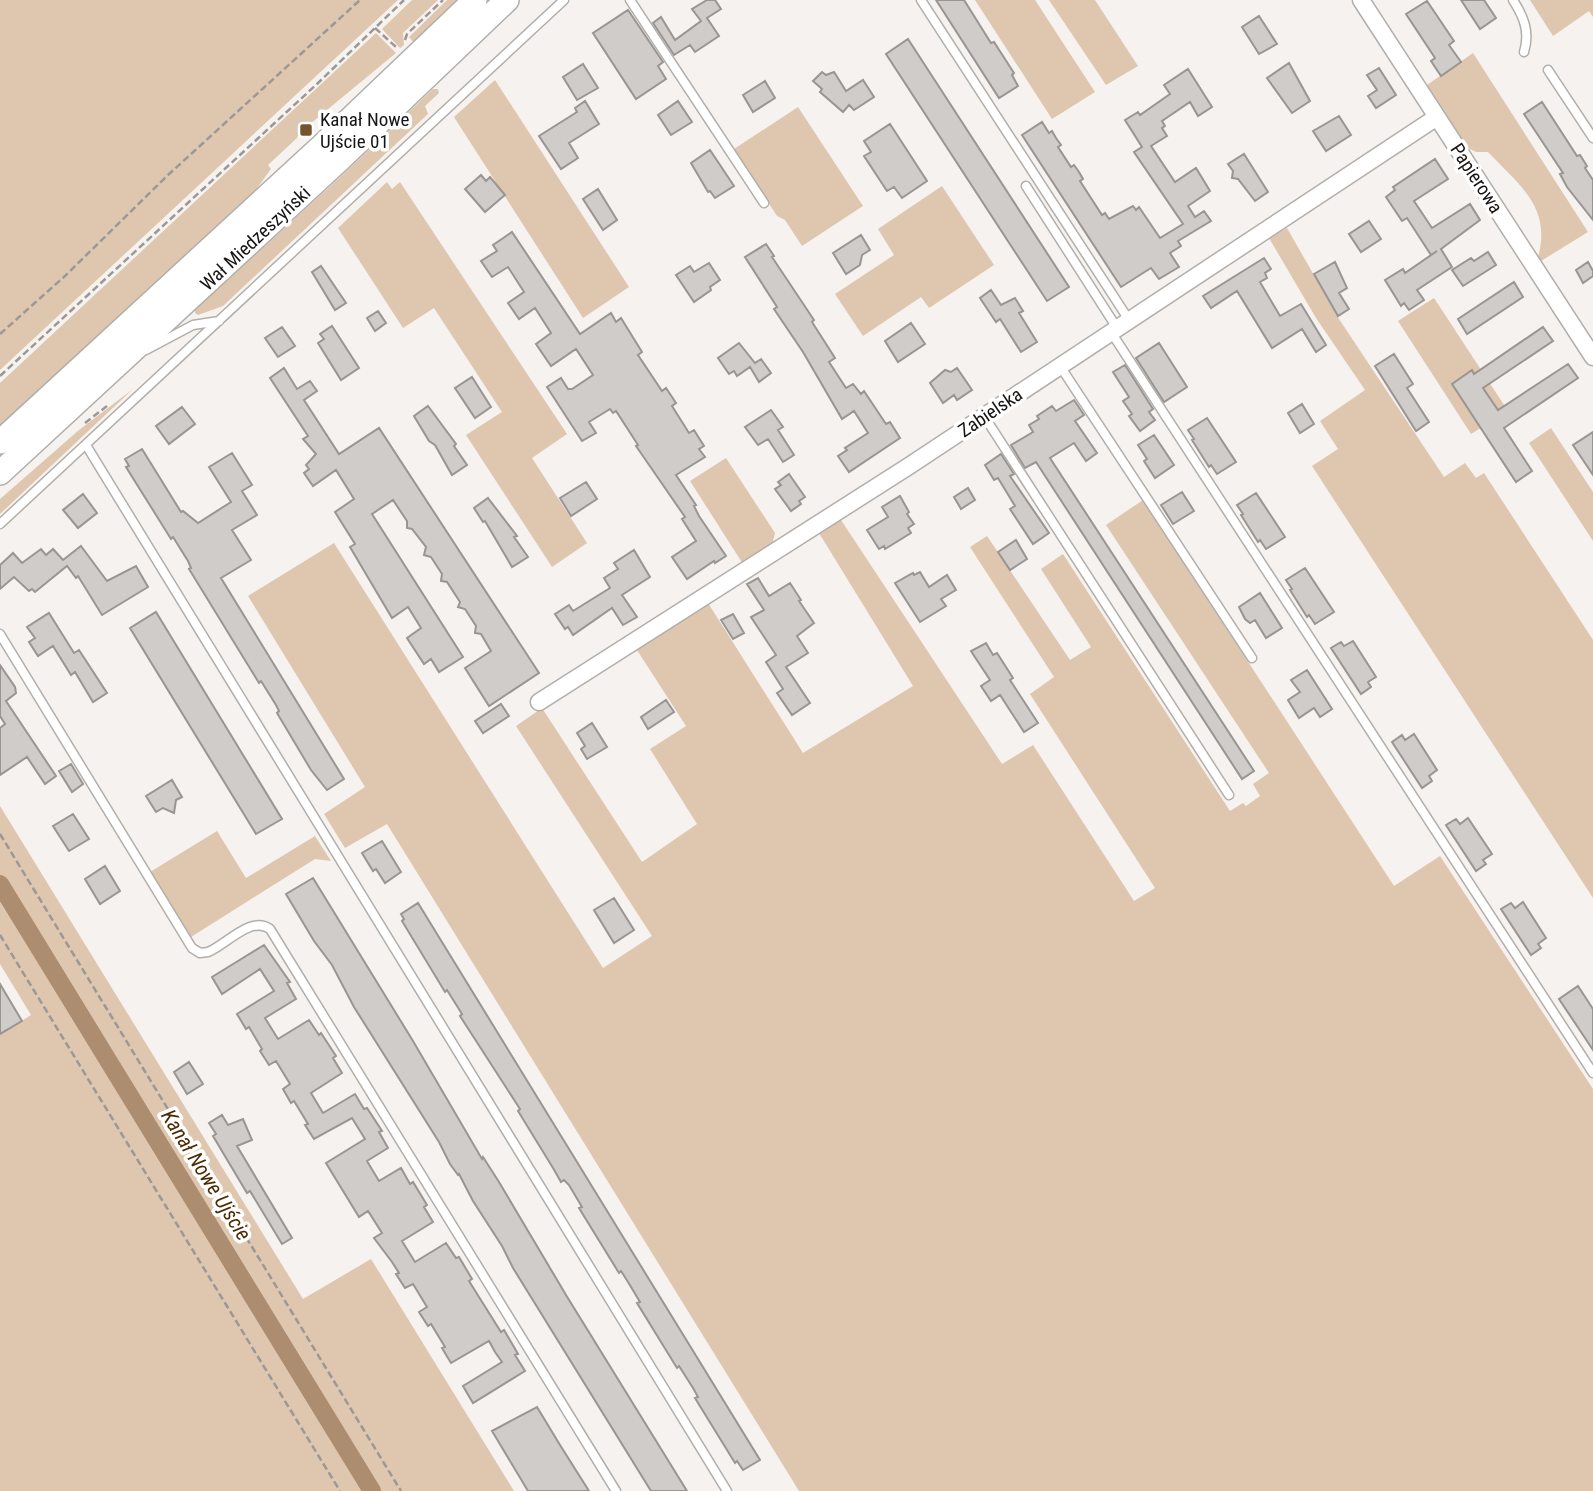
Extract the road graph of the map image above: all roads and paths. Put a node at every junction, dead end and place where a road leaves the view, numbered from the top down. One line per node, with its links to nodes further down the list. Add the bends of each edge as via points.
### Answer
1 (360, 0): 22 (path)
2 (404, 0): 11 (path)
3 (443, 0): 13 (path, via 407,34)
4 (475, 0): 30 (main road, Wał Miedzeszyński)
5 (507, 0): 24 (main road, Wał Miedzeszyński)
6 (564, 0): 20 (lane)
7 (630, 0): 19 (lane)
8 (921, 0): 21 (lane)
9 (1361, 0): 16 (street, Papierowa)
10 (1513, 0): 14 (lane, via 1528,37)
11 (376, 28): 12 (path); 26 (path)
12 (392, 43)
13 (406, 47)
14 (1524, 52)
15 (1548, 69): 17 (lane)
16 (1437, 117): 21 (street, Zabielska); 23 (street, Papierowa)
17 (1593, 138)
18 (1026, 186): 21 (lane)
19 (764, 203)
20 (219, 321): 24 (lane, via 192,325); 31 (lane)
21 (1119, 327): 25 (street, Zabielska); 40 (lane)
22 (0, 334)
23 (1593, 357)
24 (124, 359): 32 (main road, Wał Miedzeszyński)
25 (1060, 366): 28 (street, Zabielska); 35 (lane)
26 (0, 376)
27 (109, 405): 29 (path)
28 (984, 416): 36 (street, Zabielska); 37 (lane)
29 (79, 428)
30 (0, 442)
31 (86, 445): 33 (lane); 44 (lane)
32 (0, 472)
33 (0, 524)
34 (0, 634): 43 (lane, via 191,948 208,952 255,925 270,929)
35 (1252, 658)
36 (539, 702)
37 (1229, 795)
38 (0, 834): 42 (path)
39 (0, 935): 41 (path)
40 (1593, 1073)
41 (340, 1491)
42 (401, 1491)
43 (616, 1491)
44 (727, 1491)

